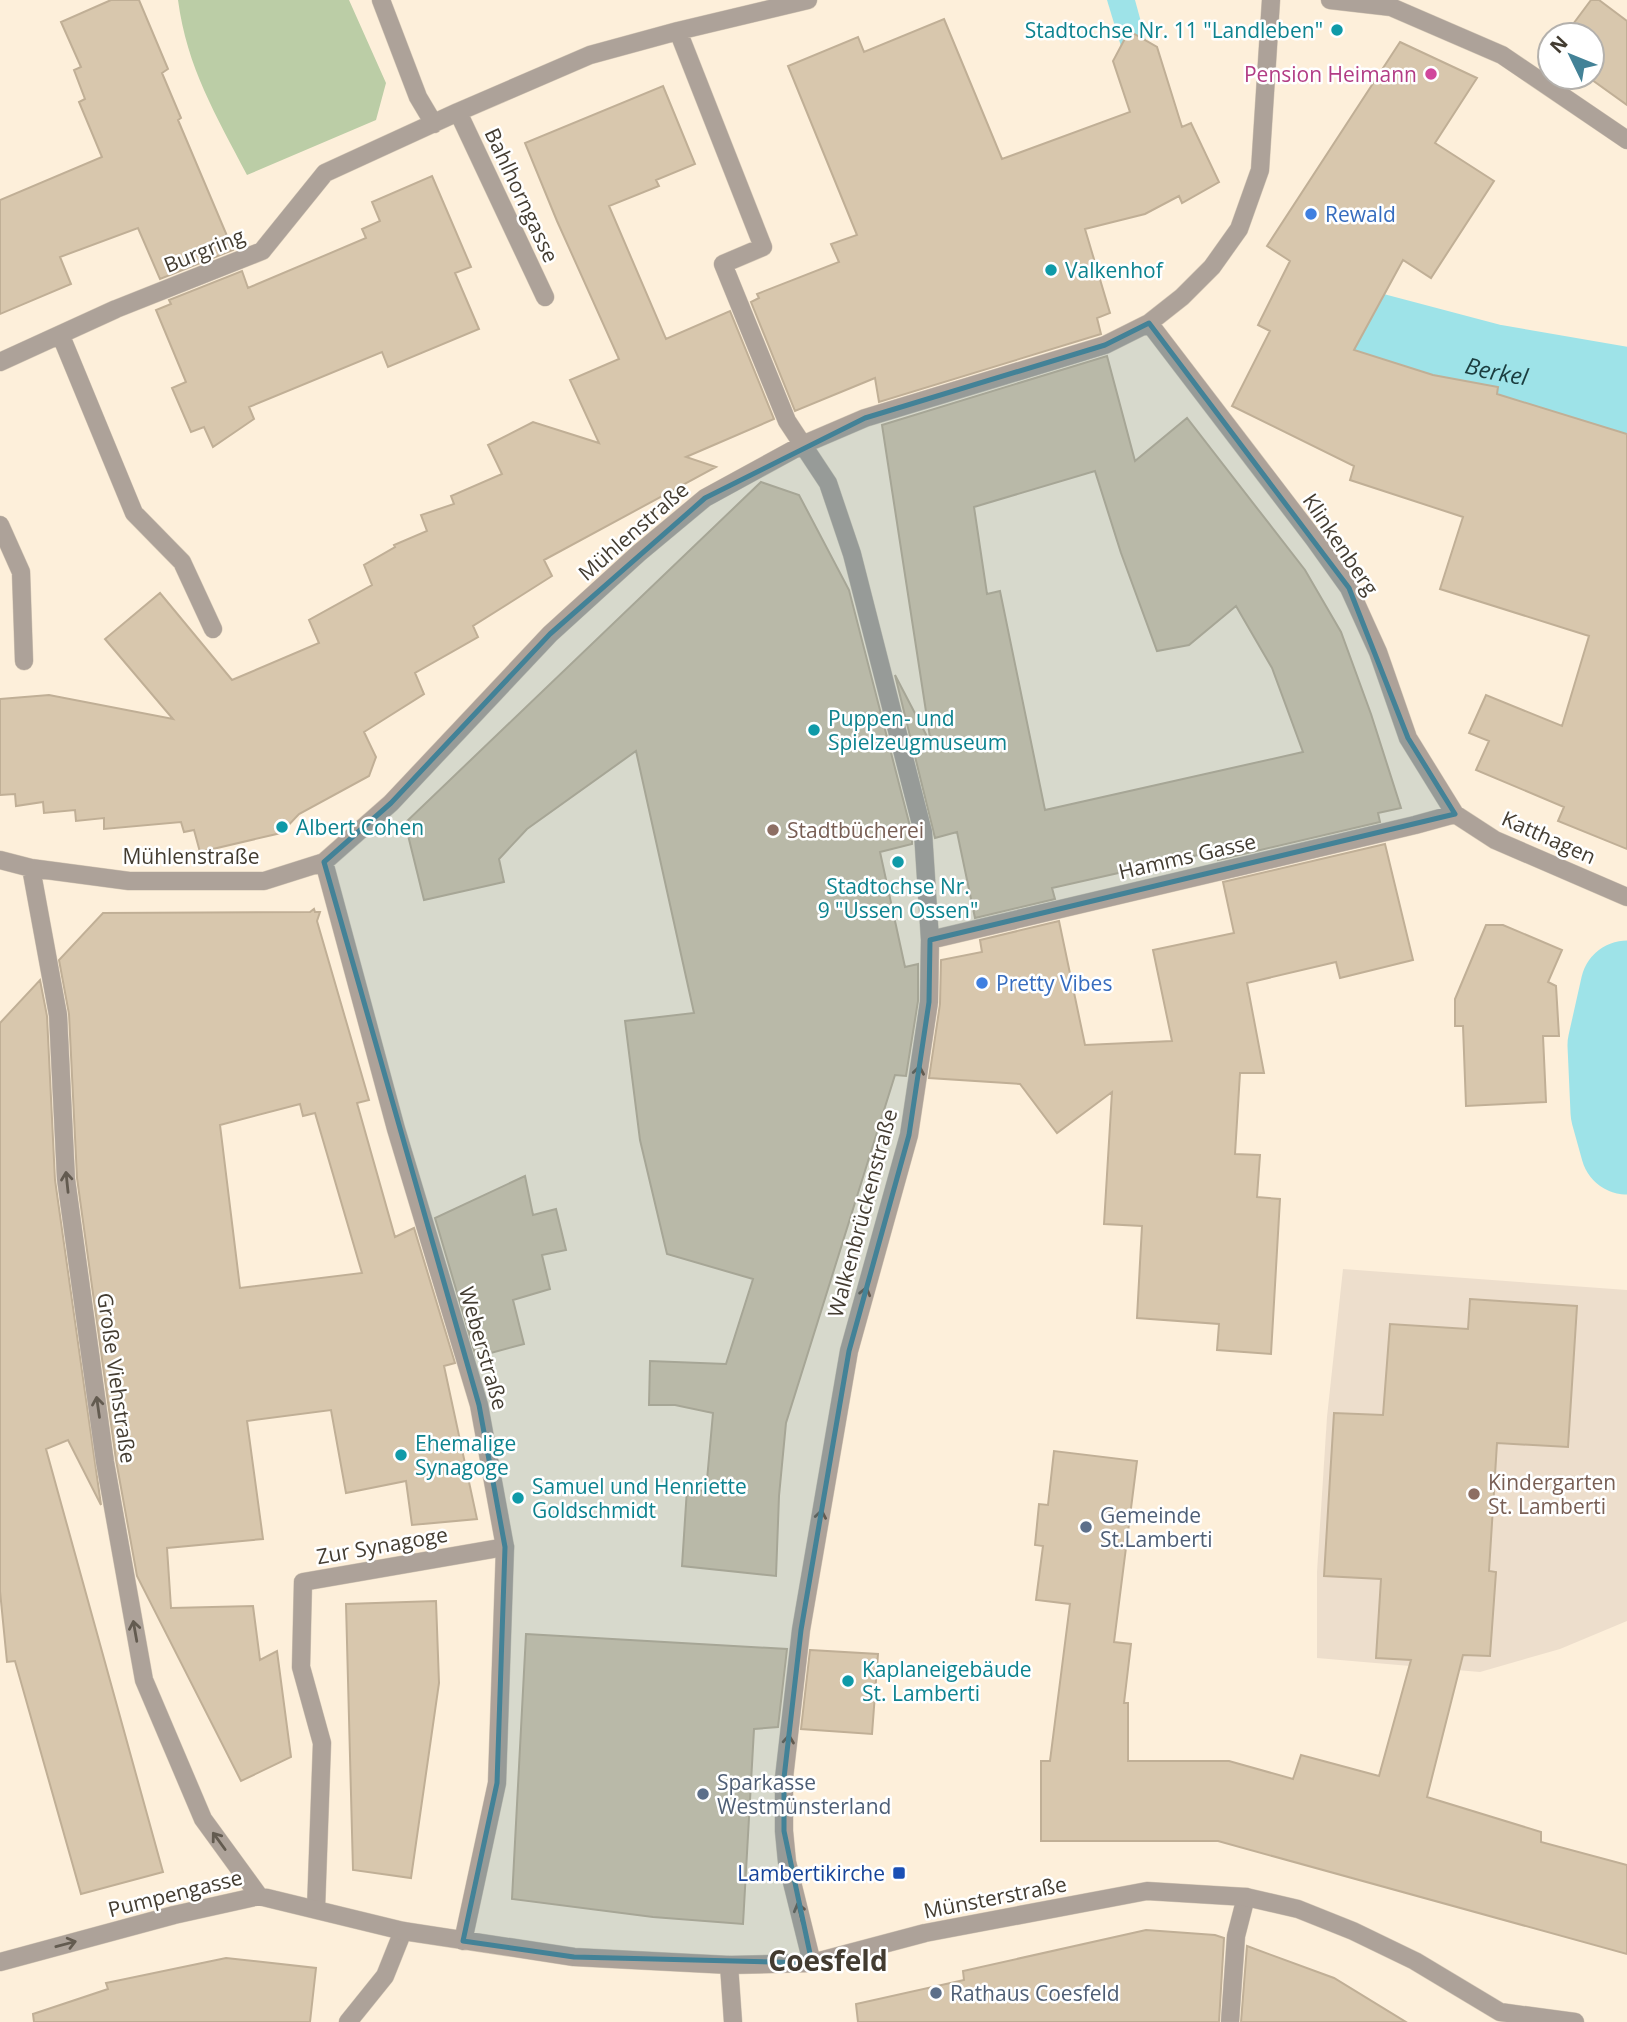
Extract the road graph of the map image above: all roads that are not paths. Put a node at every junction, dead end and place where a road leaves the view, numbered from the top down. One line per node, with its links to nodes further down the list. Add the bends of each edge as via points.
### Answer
1 (381, 0): 7 (street)
2 (808, 0): 5 (street, Burgring)
3 (1272, 0): 10 (street, Mühlenstraße, via 1260,170 1239,229 1212,267)
4 (1330, 0): 8 (street, via 1391,7 1503,55)
5 (678, 30): 6 (street, Burgring, via 590,55); 13 (street, Walkenbrückenstraße, via 763,247 723,264 787,421)
6 (458, 111): 7 (street, Burgring); 9 (street, Bahlhorngasse)
7 (433, 124): 11 (street, Burgring, via 325,173 262,251)
8 (1627, 140)
9 (545, 297)
10 (1149, 323): 13 (street, Mühlenstraße, via 1105,345 865,418); 17 (street, Klinkenberg, via 1349,588 1409,738)
11 (61, 336): 12 (street, Burgring); 15 (street, via 134,513 182,562)
12 (0, 362)
13 (802, 445): 19 (street, Mühlenstraße, via 705,498 639,553 550,634 391,803); 22 (street, Walkenbrückenstraße, via 828,483 876,643 923,832)
14 (0, 525): 16 (street, via 21,572)
15 (213, 629)
16 (24, 661)
17 (1454, 814): 21 (street, Katthagen, via 1495,840); 22 (street, Hamms Gasse)
18 (0, 860): 20 (street)
19 (324, 862): 20 (street, Mühlenstraße, via 264,881 129,881); 23 (street, Weberstraße, via 396,1129 479,1405)
20 (31, 868): 24 (street, Große Viehstraße, one-way to 20, via 203,1819 144,1680 100,1421 66,1179 58,1015)
21 (1627, 897)
22 (930, 940): 30 (street, Walkenbrückenstraße, one-way to 22, via 784,1831 784,1778 796,1670 849,1352 909,1135 929,1002)
23 (505, 1546): 26 (street, Zur Synagoge, via 303,1582 301,1667 322,1743); 28 (street, Weberstraße, via 497,1783)
24 (259, 1896): 26 (street, Pumpengasse); 29 (street, Pumpengasse, one-way to 24)
25 (1246, 1897): 30 (street, Münsterstraße, via 1147,1891 925,1933); 32 (street, Münsterstraße, via 1298,1909 1353,1931 1415,1961); 35 (street, via 1236,1936)
26 (316, 1909): 27 (street, Pumpengasse)
27 (402, 1931): 28 (street, Münsterstraße); 33 (street, via 385,1976)
28 (463, 1941): 31 (street, Münsterstraße, via 574,1957)
29 (0, 1962)
30 (812, 1964): 31 (street, Münsterstraße)
31 (729, 1965): 34 (street)
32 (1497, 2017): 36 (street, Münsterstraße)
33 (348, 2022)
34 (733, 2022)
35 (1230, 2022)
36 (1574, 2022)

